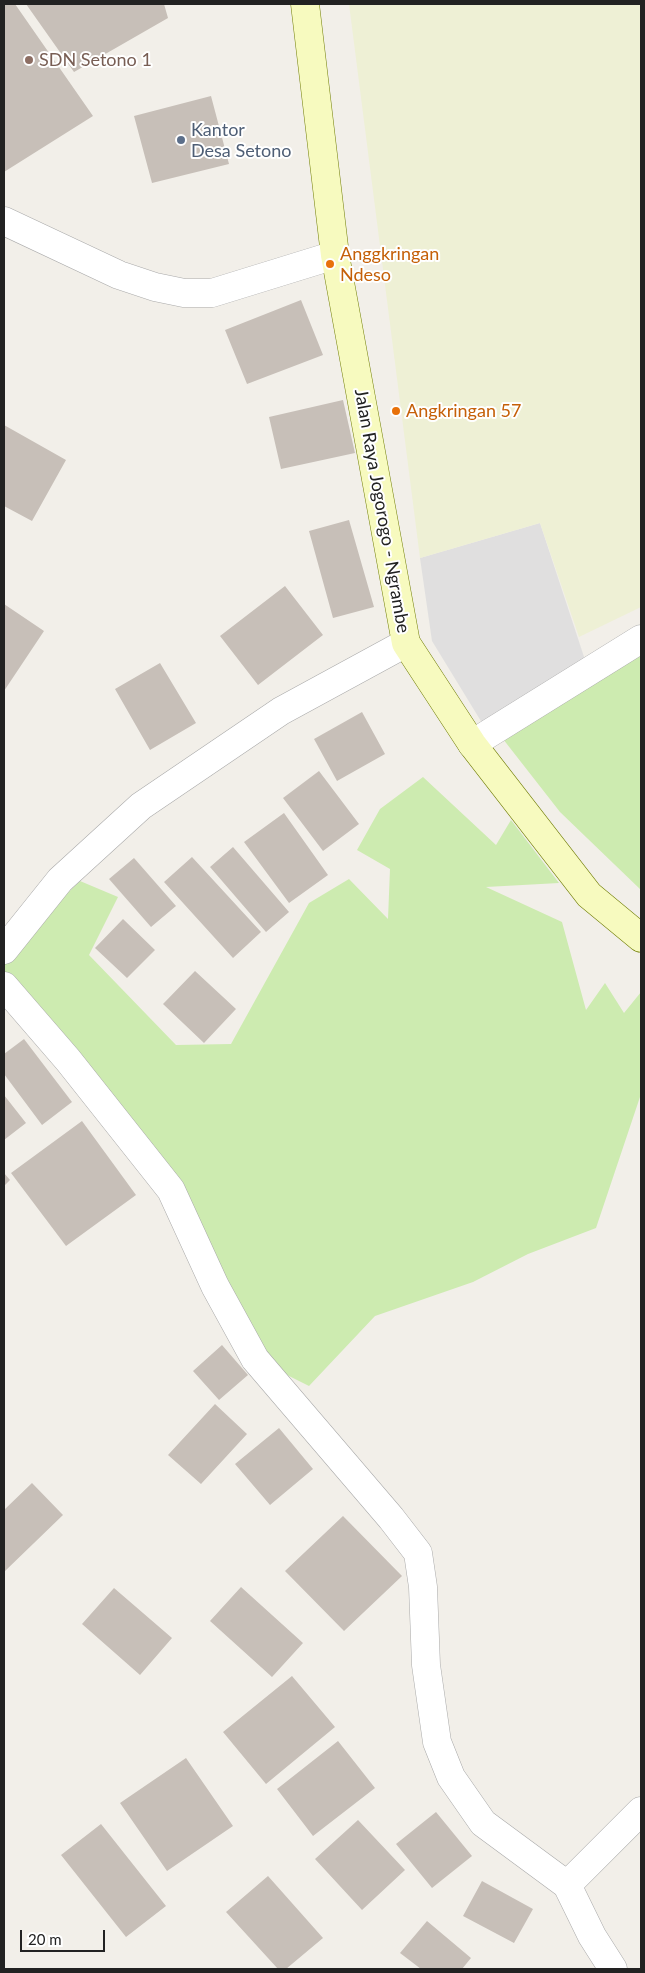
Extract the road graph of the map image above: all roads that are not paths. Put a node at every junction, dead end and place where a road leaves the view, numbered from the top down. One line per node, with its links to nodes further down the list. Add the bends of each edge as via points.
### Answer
1 (305, 4): 3 (main road, Jalan Raya Jogorogo - Ngrambe)
2 (4, 221): 3 (street, via 119,275 184,293 212,293)
3 (335, 255): 5 (main road, Jalan Raya Jogorogo - Ngrambe)
4 (641, 639): 6 (street)
5 (406, 643): 6 (main road, Jalan Raya Jogorogo - Ngrambe); 8 (street, via 281,711 141,806 60,880)
6 (472, 744): 7 (main road, Jalan Raya Jogorogo - Ngrambe, via 589,895)
7 (641, 938)
8 (4, 950)
9 (4, 986): 11 (street, via 68,1060 171,1190 215,1286 255,1359 418,1553 423,1587 426,1665 437,1742 450,1777 483,1823)
10 (641, 1811): 11 (street)
11 (567, 1884): 12 (street, via 592,1936)
12 (614, 1969)

